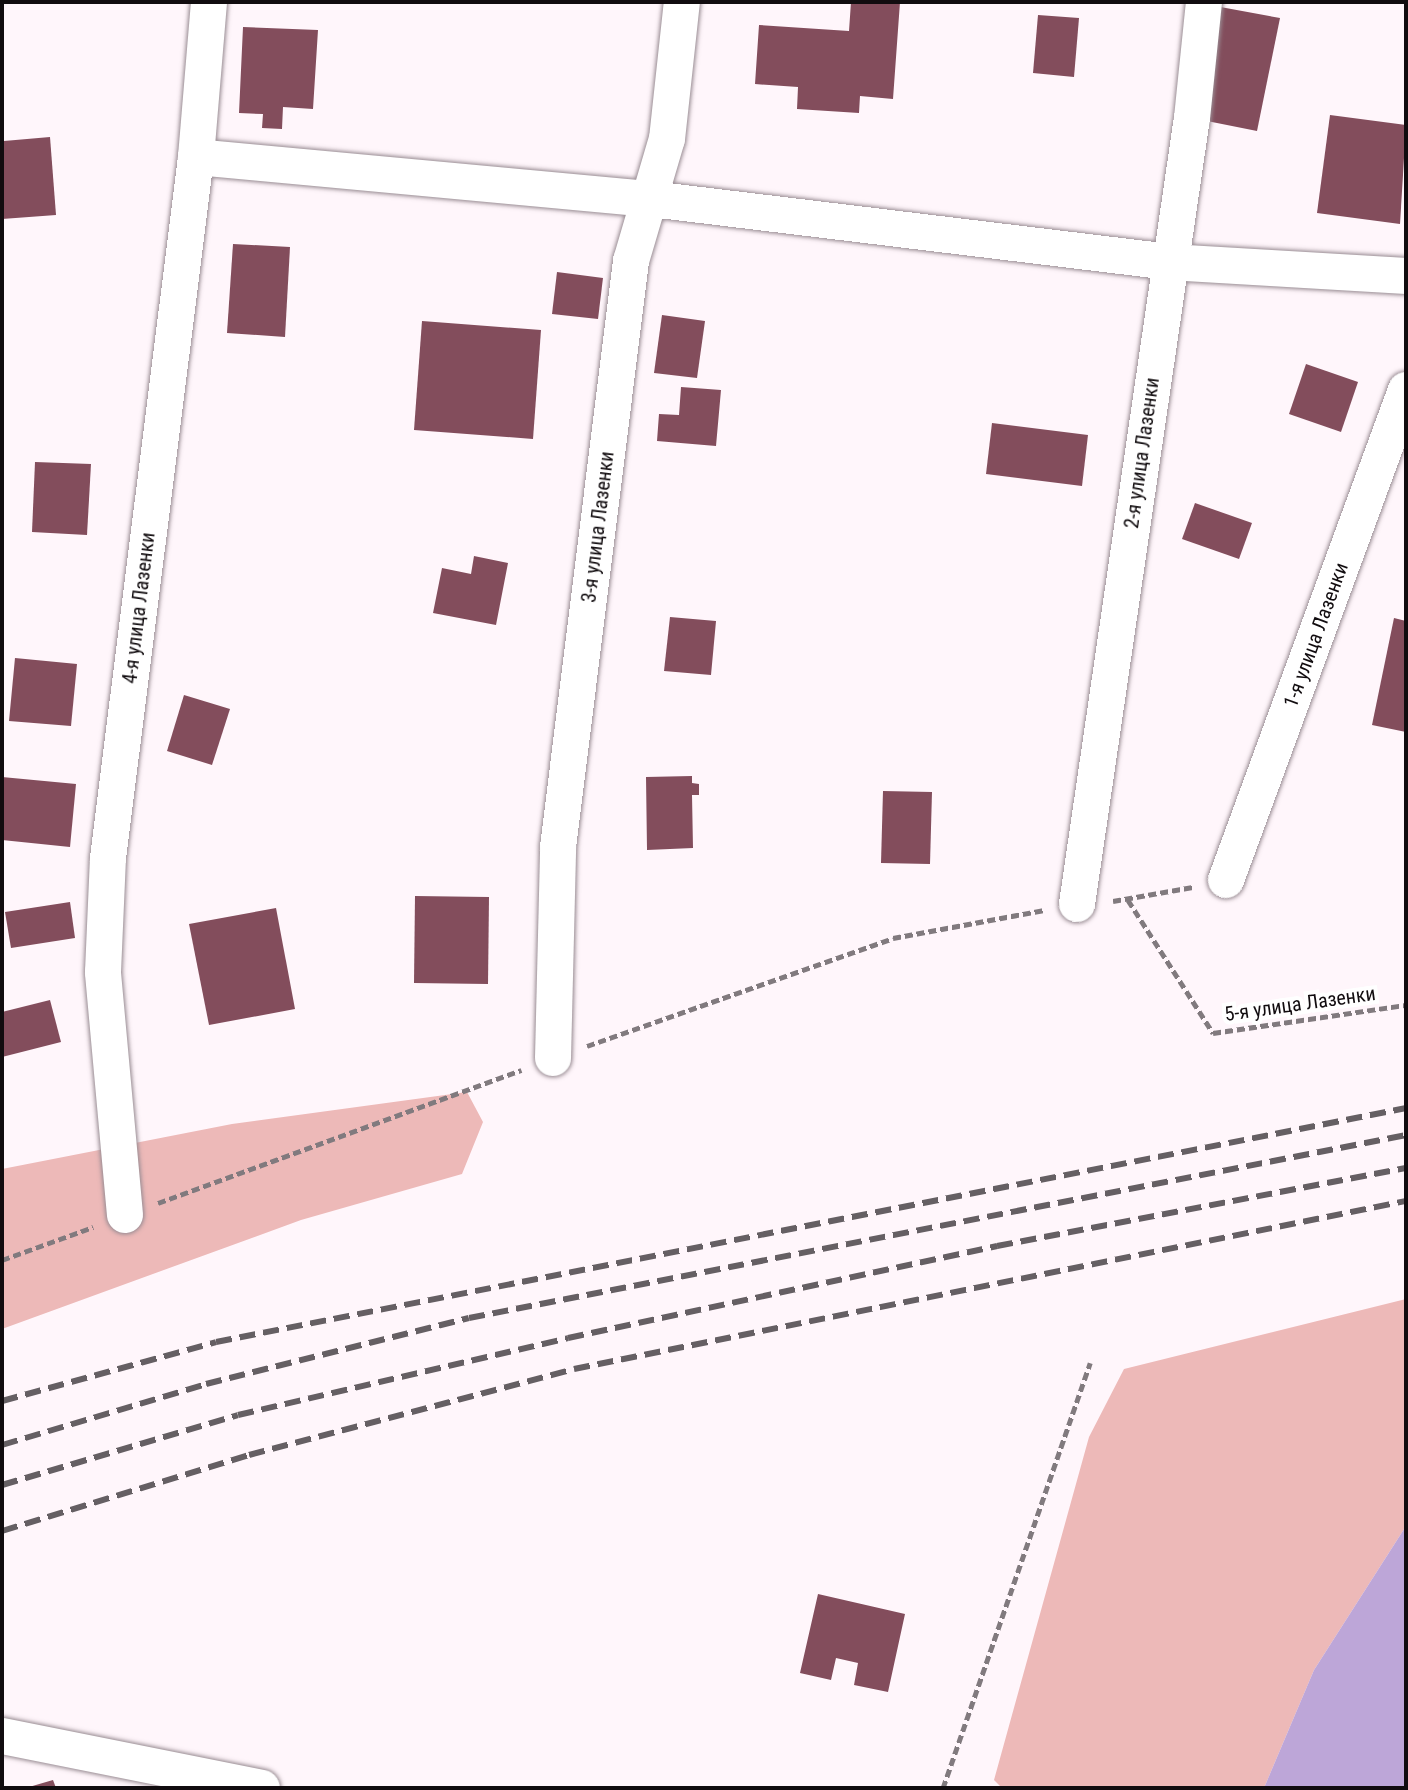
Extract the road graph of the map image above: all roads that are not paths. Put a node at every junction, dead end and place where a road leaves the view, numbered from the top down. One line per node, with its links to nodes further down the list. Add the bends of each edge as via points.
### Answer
1 (209, 2): 4 (street, 4-я улица Лазенки)
2 (682, 2): 5 (street, 3-я улица Лазенки, via 667,139)
3 (1204, 2): 6 (street, 2-я улица Лазенки)
4 (196, 157): 5 (street); 12 (street, 4-я улица Лазенки, via 108,858 103,972)
5 (651, 199): 6 (street); 11 (street, 3-я улица Лазенки, via 631,261 558,847)
6 (1170, 262): 7 (street); 10 (street, 2-я улица Лазенки)
7 (1406, 276)
8 (1406, 390): 9 (street, 1-я улица Лазенки)
9 (1226, 880)
10 (1077, 904)
11 (553, 1058)
12 (125, 1215)
13 (2, 1736): 14 (street)
14 (262, 1788)

